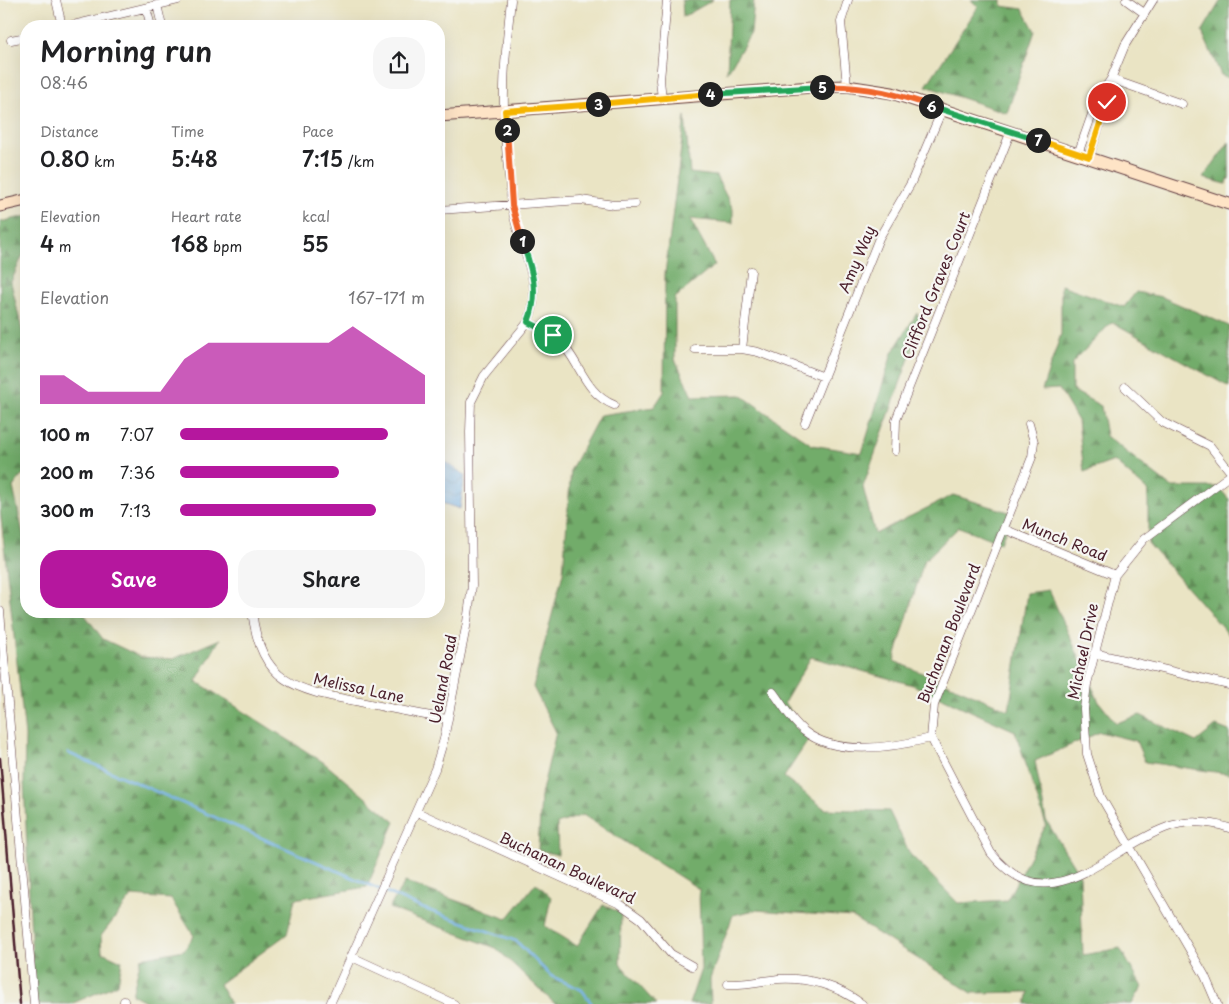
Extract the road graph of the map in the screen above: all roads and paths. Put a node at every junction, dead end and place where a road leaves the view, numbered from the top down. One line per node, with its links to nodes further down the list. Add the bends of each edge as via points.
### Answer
1 (56, 0): 11 (street)
2 (178, 0): 8 (street)
3 (511, 0): 22 (street, Ueland Road)
4 (667, 0): 19 (street, via 660,80)
5 (848, 0): 18 (street, via 841,22)
6 (1126, 0): 10 (street)
7 (1153, 0): 10 (street)
8 (157, 5): 9 (street); 14 (street)
9 (146, 8): 12 (street); 13 (street)
10 (1144, 13): 17 (street, via 1125,45)
11 (61, 20)
12 (95, 20)
13 (149, 20)
14 (161, 20)
15 (20, 38): 16 (street)
16 (11, 40)
17 (1111, 80): 20 (street); 25 (street, via 1109,97)
18 (848, 86): 19 (main road); 21 (main road, via 892,94)
19 (662, 99): 22 (main road)
20 (1182, 104)
21 (942, 110): 24 (main road); 36 (street, Amy Way, via 912,183 879,238)
22 (505, 111): 23 (main road); 29 (street, Ueland Road)
23 (445, 116)
24 (1011, 132): 25 (main road); 41 (street, Clifford Graves Court, via 896,420)
25 (1083, 156): 28 (main road)
26 (20, 201): 30 (main road)
27 (635, 204): 29 (street, via 614,205 581,200)
28 (1229, 204)
29 (512, 205): 31 (street); 33 (street, Ueland Road, via 534,278 534,302)
30 (0, 206)
31 (445, 210)
32 (751, 271): 35 (street)
33 (528, 322): 38 (street, via 559,340 592,391); 51 (street, Ueland Road, via 484,376 472,402 472,586)
34 (694, 349): 35 (street)
35 (742, 349): 36 (street, via 765,354)
36 (824, 377): 39 (street, Amy Way)
37 (1125, 386): 42 (street, via 1162,422 1210,446)
38 (614, 405)
39 (805, 423)
40 (1029, 424): 44 (street, Buchanan Boulevard, via 1034,442 1032,457)
41 (896, 451)
42 (1229, 470)
43 (1229, 476): 45 (street, Michael Drive, via 1144,539)
44 (1004, 529): 45 (street, Munch Road); 52 (street, Buchanan Boulevard, via 934,705)
45 (1115, 574): 48 (street, Michael Drive)
46 (0, 611): 59 (street)
47 (253, 618): 51 (street, Melissa Lane, via 263,654 279,675 297,687 312,693)
48 (1094, 654): 49 (street); 55 (street, Michael Drive, via 1084,709 1087,754 1101,797)
49 (1229, 685)
50 (773, 692): 52 (street, via 804,732 822,740 874,748 900,746)
51 (447, 719): 53 (street, Ueland Road, via 435,769)
52 (931, 738): 55 (street, via 991,853 1004,867 1031,883 1073,879)
53 (417, 812): 56 (street, Ueland Road); 57 (street, Buchanan Boulevard, via 620,904 641,919 671,954)
54 (1229, 828): 55 (street, via 1207,823 1184,824 1165,828)
55 (1130, 846): 63 (street, Michael Drive, via 1205,976)
56 (352, 957): 60 (street, Ueland Road); 61 (street)
57 (692, 966)
58 (728, 984): 62 (street, via 808,980 841,991)
59 (34, 1004)
60 (330, 1004)
61 (454, 1004)
62 (862, 1004)
63 (1217, 1004)

